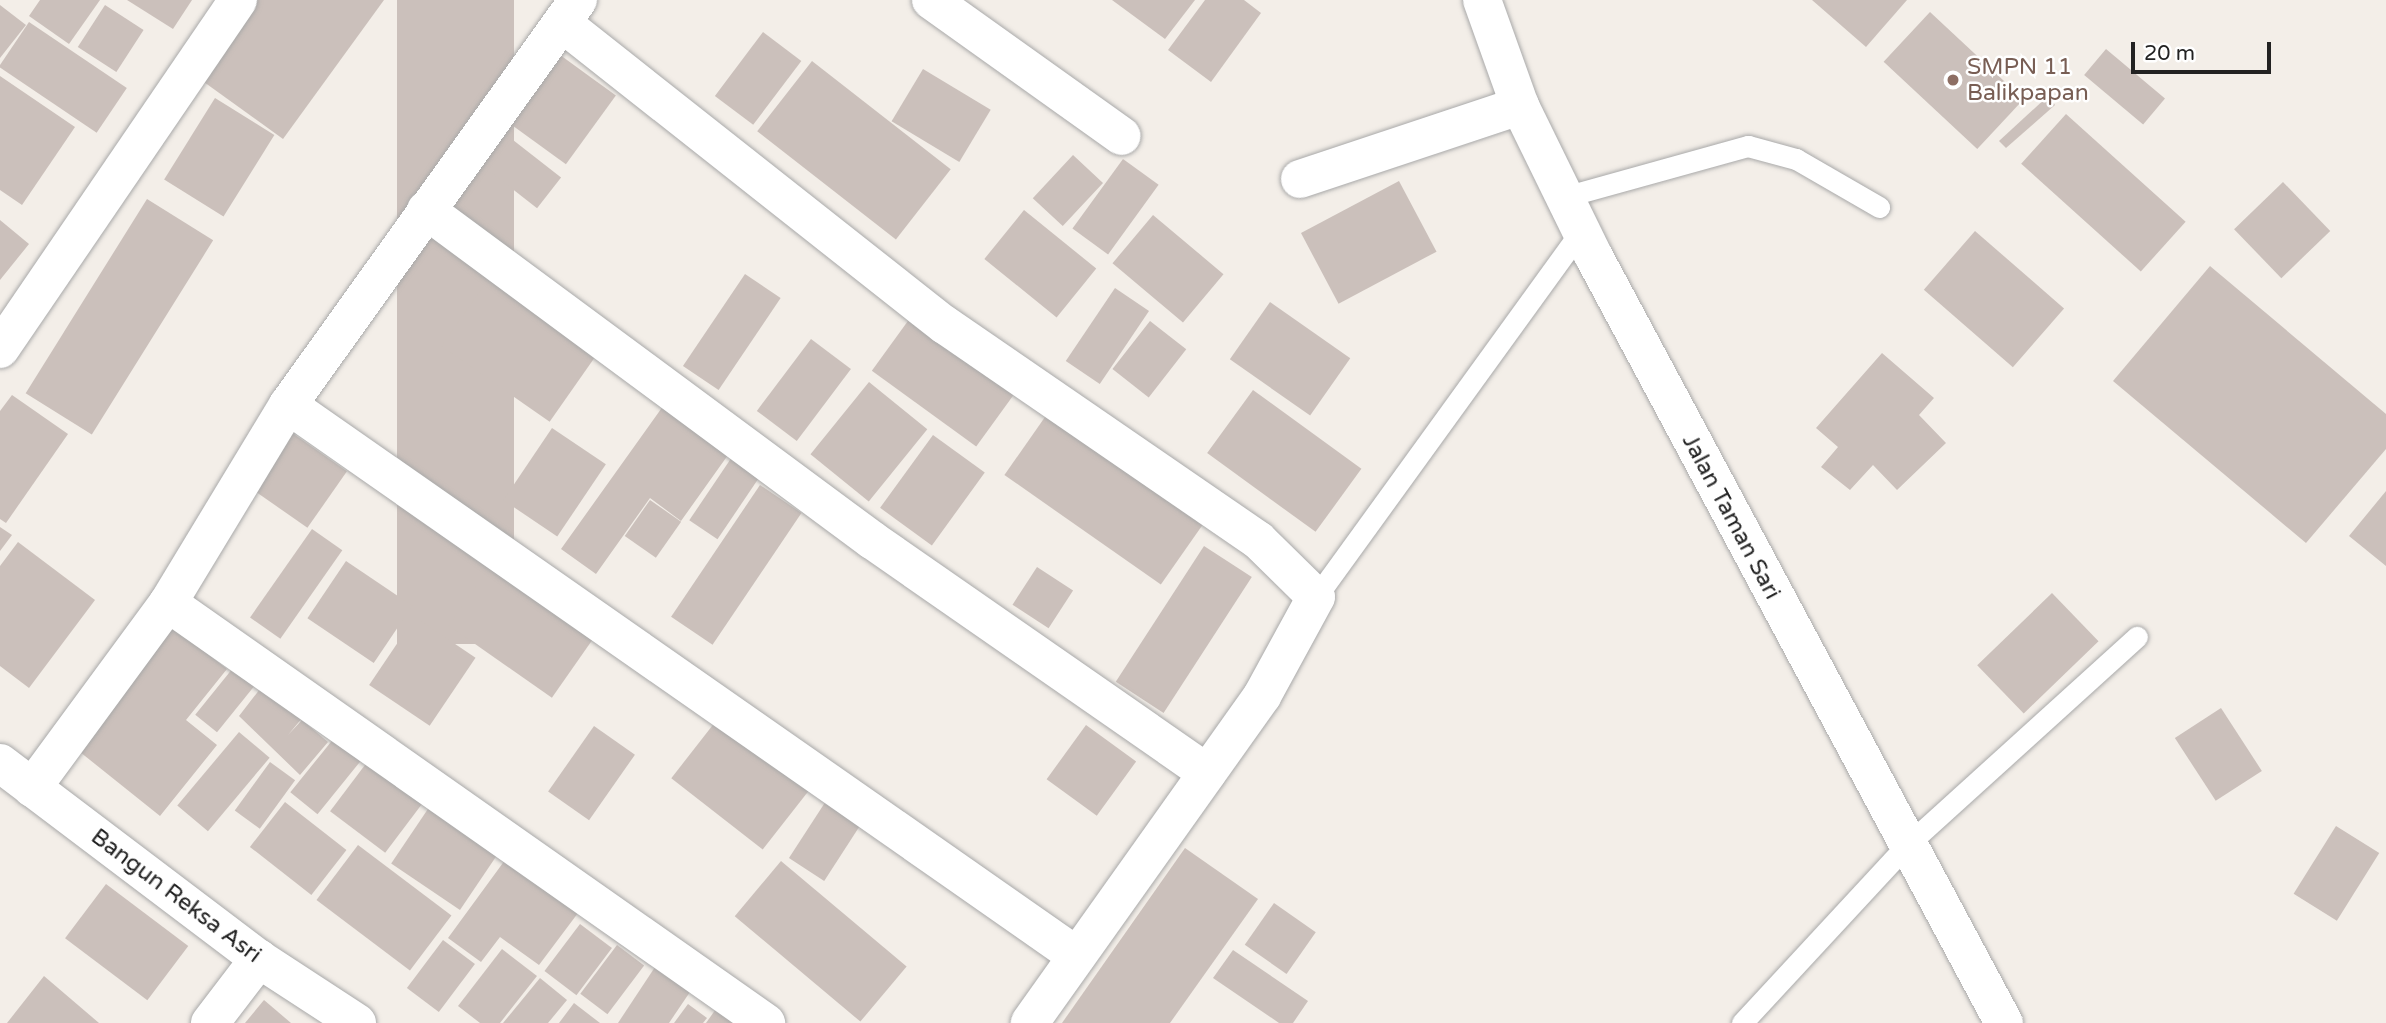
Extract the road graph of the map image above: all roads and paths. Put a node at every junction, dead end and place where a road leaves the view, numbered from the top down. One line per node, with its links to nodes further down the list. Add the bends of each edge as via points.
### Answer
1 (238, 0): 12 (street)
2 (931, 0): 6 (street)
3 (1482, 0): 5 (street, Jalan Taman Sari)
4 (570, 12): 10 (street); 14 (street, via 945,325 1258,540)
5 (1520, 106): 7 (street); 8 (street, Jalan Taman Sari)
6 (1122, 136)
7 (1300, 179)
8 (1564, 197): 9 (lane, via 1748,146 1796,159); 11 (street, Jalan Taman Sari)
9 (1879, 207)
10 (426, 210): 13 (street); 18 (street, via 872,540)
11 (1581, 231): 14 (lane); 20 (street, Jalan Taman Sari)
12 (0, 349)
13 (288, 405): 15 (street); 21 (street)
14 (1316, 597): 18 (street, via 1262,696)
15 (168, 603): 19 (street); 25 (street)
16 (2137, 637): 20 (lane)
17 (0, 763): 19 (street, Bangun Reksa Asri)
18 (1207, 773): 21 (street)
19 (32, 788): 22 (street, Bangun Reksa Asri)
20 (1905, 847): 27 (lane); 28 (street, Jalan Taman Sari)
21 (1077, 956): 26 (street)
22 (259, 959): 23 (street); 24 (street, Bangun Reksa Asri)
23 (210, 1023)
24 (357, 1023)
25 (766, 1023)
26 (1030, 1023)
27 (1742, 1023)
28 (2004, 1023)

